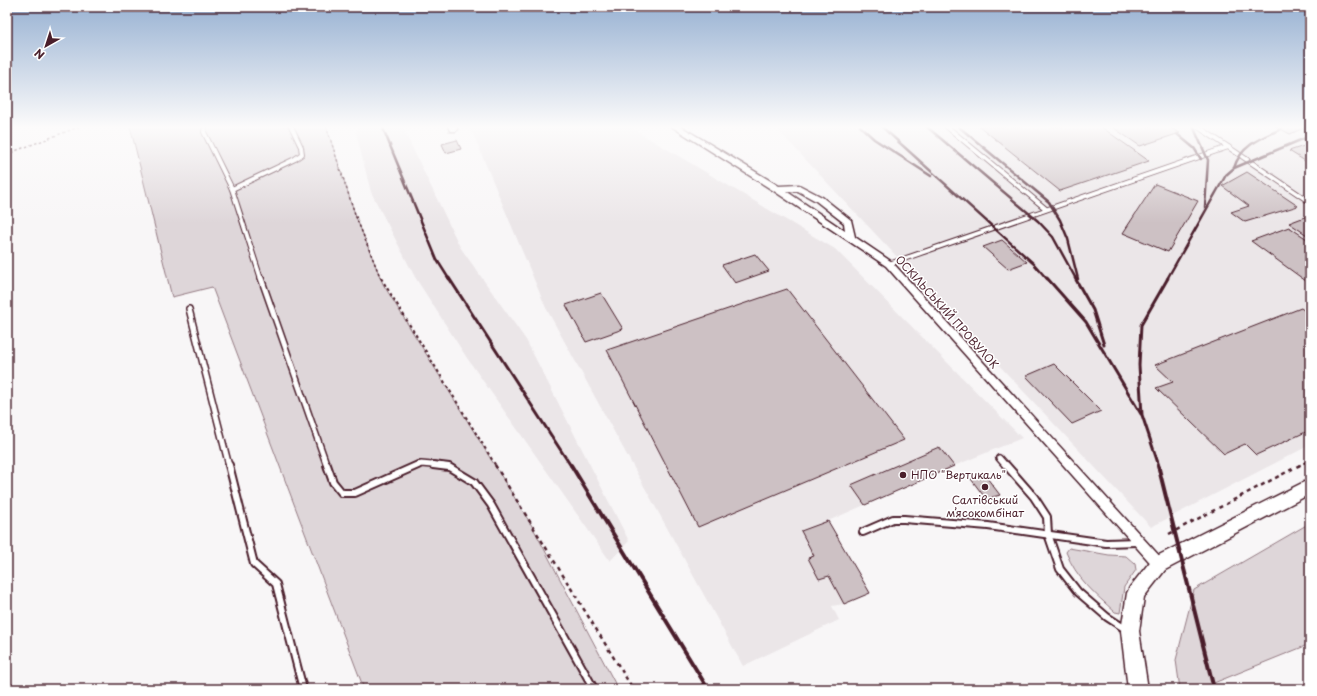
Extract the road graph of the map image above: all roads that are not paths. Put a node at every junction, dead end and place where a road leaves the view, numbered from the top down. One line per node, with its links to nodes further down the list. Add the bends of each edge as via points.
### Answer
1 (217, 158): 7 (lane)
2 (296, 158): 7 (lane)
3 (728, 158): 8 (street, ОСКІЛЬСЬКИЙ ПРОВУЛОК)
4 (985, 158): 10 (lane)
5 (1195, 158): 10 (lane)
6 (1245, 158): 9 (lane)
7 (232, 189): 22 (lane, via 333,482 342,493 355,493 421,464 449,467 474,482 491,505)
8 (777, 189): 11 (street, ОСКІЛЬСЬКИЙ ПРОВУЛОК); 11 (street, via 799,188 819,199 848,222)
9 (1310, 202)
10 (1046, 210): 12 (lane)
11 (851, 237): 12 (street, ОСКІЛЬСЬКИЙ ПРОВУЛОК)
12 (889, 264): 18 (street, ОСКІЛЬСЬКИЙ ПРОВУЛОК)
13 (189, 308): 21 (lane, via 254,564 276,584)
14 (999, 458): 17 (lane, via 1034,497 1047,517)
15 (1310, 486): 19 (main road)
16 (863, 532): 17 (lane, via 892,519 904,518)
17 (1048, 534): 18 (lane, via 1106,543); 20 (lane, via 1060,569 1078,592 1107,617)
18 (1138, 542): 19 (street, ОСКІЛЬСЬКИЙ ПРОВУЛОК)
19 (1159, 564): 20 (main road, via 1136,593)
20 (1130, 631): 23 (main road)
21 (303, 689)
22 (594, 689)
23 (1138, 689)

